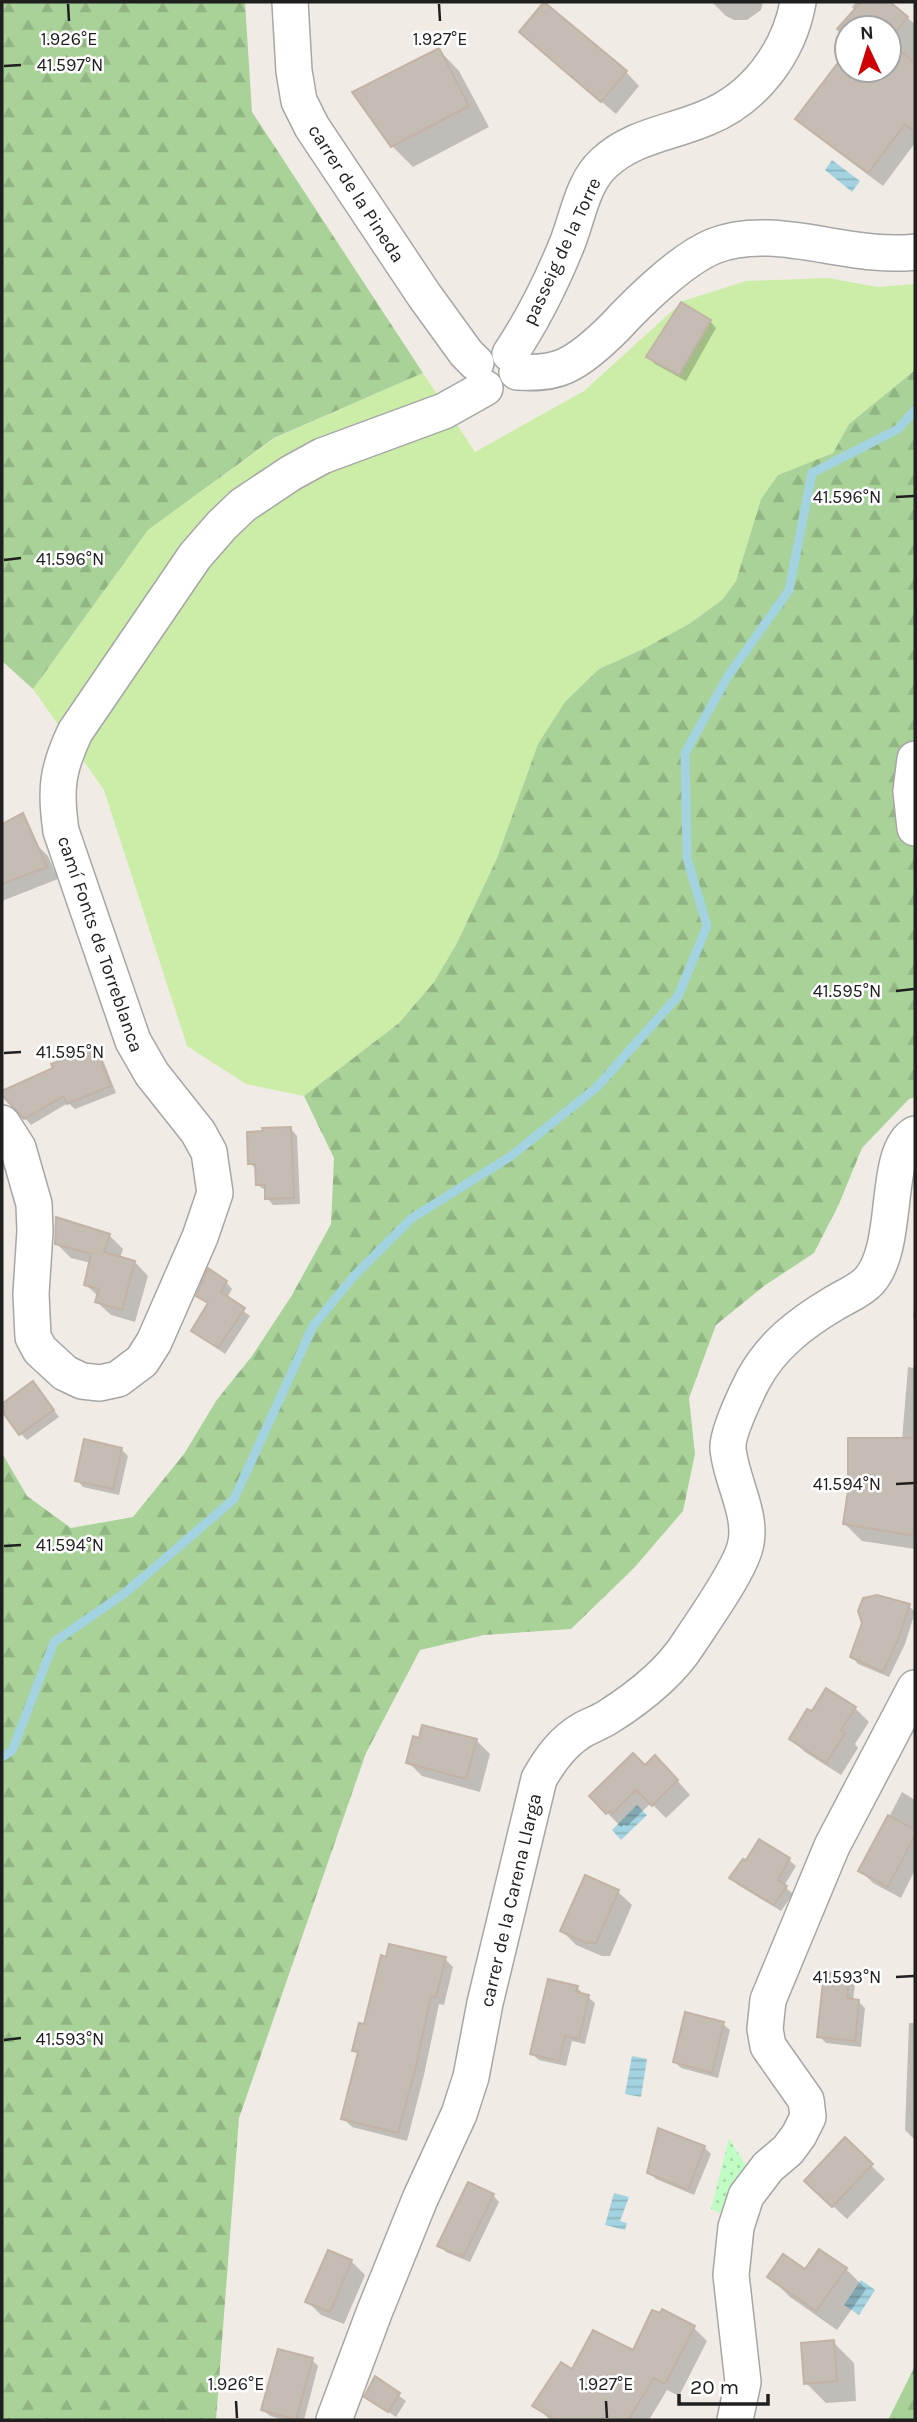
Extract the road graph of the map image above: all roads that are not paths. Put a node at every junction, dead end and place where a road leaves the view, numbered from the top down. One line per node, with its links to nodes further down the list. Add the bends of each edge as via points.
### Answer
1 (290, 2): 5 (street, carrer de la Pineda, via 299,101 312,127)
2 (798, 2): 4 (street, passeig de la Torre, via 780,54 746,95 706,118 622,148 602,165 587,185 569,239)
3 (915, 252): 4 (street, via 870,253 767,237 714,246 670,276 604,338 566,366 552,370)
4 (514, 363): 5 (street, camí Fonts de Torreblanca, via 504,350 491,349 479,357)
5 (481, 376): 8 (street, camí Fonts de Torreblanca, via 444,411 323,456 243,505 195,556 62,758 57,803 61,831 121,1008 141,1058 209,1152 215,1193 154,1342 142,1361 118,1380 82,1381 65,1373 33,1337 34,1204 18,1148)
6 (915, 759): 7 (street, via 911,791)
7 (915, 828)
8 (2, 1123)
9 (915, 1134): 11 (street, carrer de la Carena Llarga, via 899,1157 888,1240 879,1266 868,1282 786,1337 754,1378 730,1430 728,1448 746,1522 746,1546 733,1572 687,1646 657,1681 567,1741 539,1779 467,2089)
10 (915, 1688): 12 (street, via 832,1846 768,2000 768,2046 806,2100 808,2117 788,2150 746,2196 736,2227 731,2275 743,2382)
11 (334, 2420)
12 (735, 2420)

